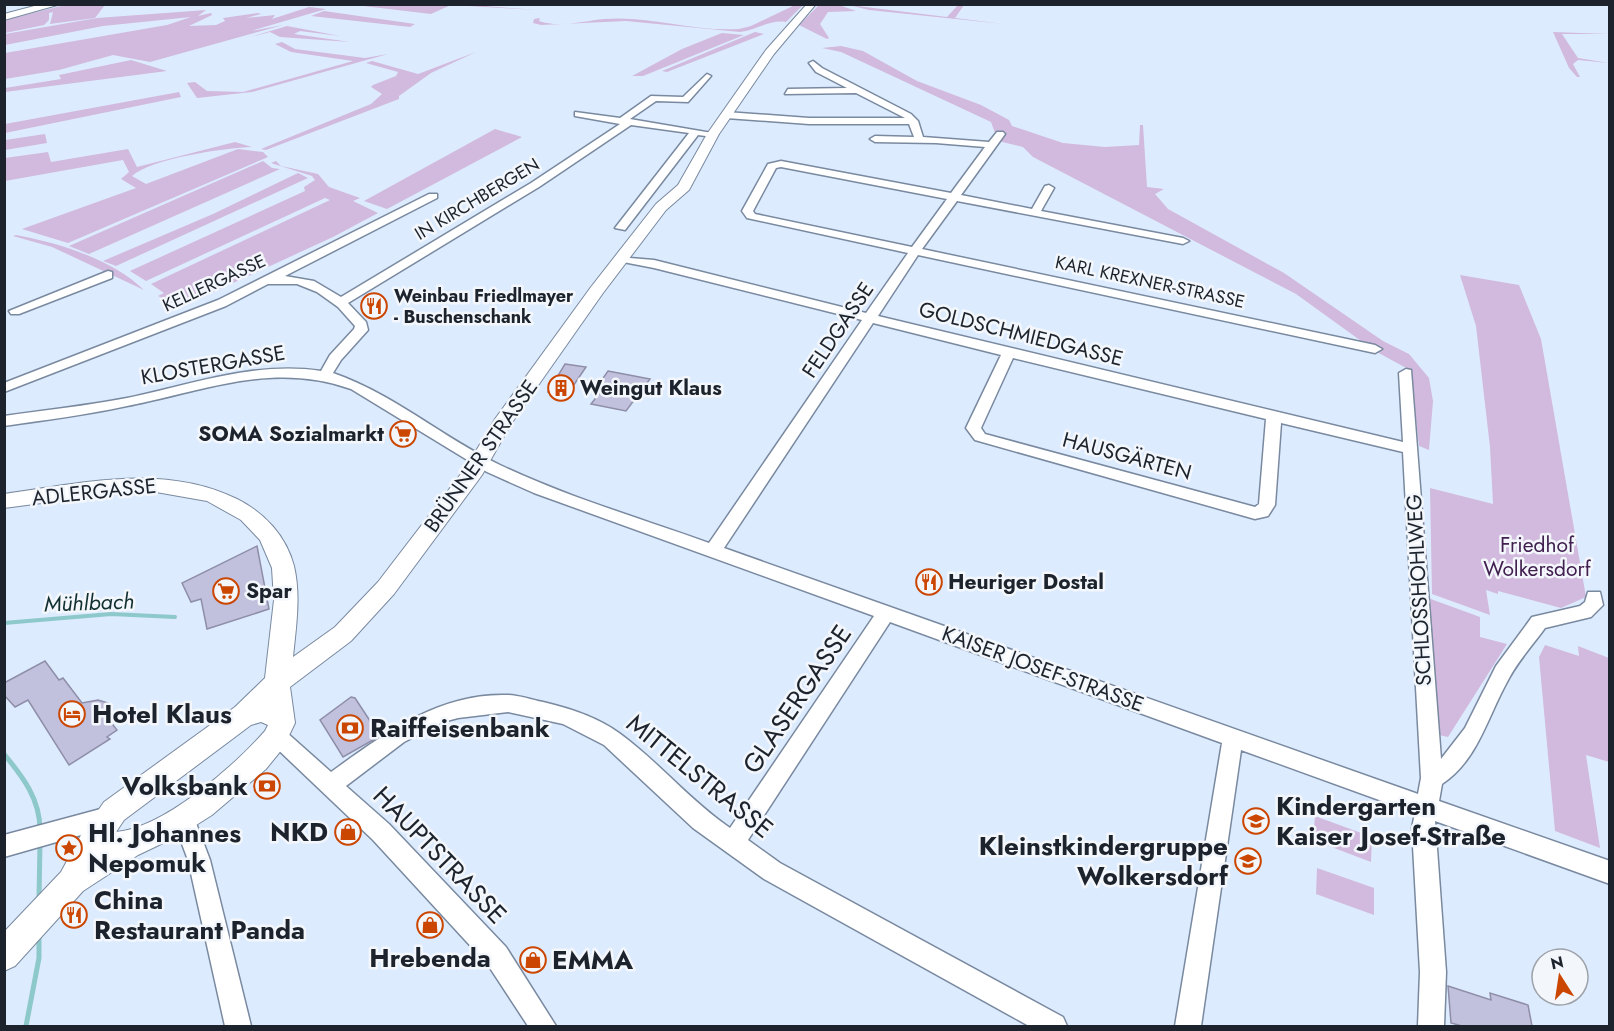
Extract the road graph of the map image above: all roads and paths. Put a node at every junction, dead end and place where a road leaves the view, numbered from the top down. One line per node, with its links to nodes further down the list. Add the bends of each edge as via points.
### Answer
1 (41, 4): 4 (highway)
2 (56, 4): 4 (highway)
3 (812, 4): 10 (main road, BRÜNNER STRASSE, via 764,59)
4 (4, 15)
5 (813, 63): 7 (street)
6 (707, 76): 11 (street, IN KIRCHBERGEN, via 686,100 654,98)
7 (859, 89): 8 (street); 12 (street)
8 (788, 92)
9 (578, 114): 11 (street)
10 (726, 115): 12 (street); 14 (main road, BRÜNNER STRASSE)
11 (625, 121): 13 (street); 29 (street, IN KIRCHBERGEN, via 535,185)
12 (913, 122): 17 (street)
13 (695, 132): 14 (street); 23 (street)
14 (713, 134): 26 (main road, BRÜNNER STRASSE, via 684,188 661,207)
15 (1000, 134): 18 (street, FELDGASSE)
16 (875, 139): 17 (street)
17 (919, 139): 18 (street)
18 (990, 145): 21 (street, FELDGASSE)
19 (1049, 188): 22 (street)
20 (433, 196): 28 (street, KELLERGASSE)
21 (954, 197): 22 (street); 25 (street, FELDGASSE); 25 (street, KARL KREXNER-STRASSE, via 777,164 772,166 747,211 751,216)
22 (1035, 212): 24 (street)
23 (621, 228)
24 (1183, 241)
25 (916, 249): 31 (street, FELDGASSE); 32 (street, KARL KREXNER-STRASSE)
26 (622, 259): 31 (street, GOLDSCHMIEDGASSE); 40 (main road, BRÜNNER STRASSE)
27 (108, 275): 30 (street)
28 (265, 282): 29 (street, via 282,278 301,280 322,288); 36 (street, KELLERGASSE)
29 (341, 302): 35 (street, via 362,328 335,357)
30 (8, 309)
31 (872, 318): 33 (street, GOLDSCHMIEDGASSE); 42 (street, FELDGASSE)
32 (1375, 350)
33 (1009, 353): 37 (street, GOLDSCHMIEDGASSE); 37 (street, HAUSGÄRTEN, via 973,428 980,437 1255,513 1262,512 1267,505)
34 (1406, 373): 39 (street, SCHLOSSHOHLWEG)
35 (326, 374): 38 (street, KLOSTERGASSE, via 267,373 125,403); 40 (street, KLOSTERGASSE, via 356,386)
36 (4, 388)
37 (1274, 417): 39 (street, GOLDSCHMIEDGASSE)
38 (4, 421)
39 (1410, 449): 49 (street, SCHLOSSHOHLWEG)
40 (480, 459): 42 (street, KAISER JOSEF-STRASSE, via 540,489); 45 (main road, BRÜNNER STRASSE, via 368,610 343,634)
41 (4, 501): 45 (main road, ADLERGASSE, via 165,484 210,494 247,514 270,537 284,574 284,635)
42 (713, 551): 44 (street, KAISER JOSEF-STRASSE)
43 (1594, 597): 49 (street, via 1594,605 1585,612 1539,622 1499,677 1479,723 1449,767)
44 (886, 613): 48 (street, KAISER JOSEF-STRASSE); 55 (street, GLASERGASSE)
45 (277, 682): 46 (main road, BRÜNNER STRASSE); 47 (main road, ADLERGASSE, via 281,701)
46 (244, 715): 47 (main road, via 272,713); 53 (main road, BRÜNNER STRASSE, via 146,785)
47 (278, 728): 50 (street, HAUPTSTRASSE); 52 (main road, via 264,754)
48 (1233, 736): 51 (street, KAISER JOSEF-STRASSE); 63 (street)
49 (1432, 778): 51 (street, SCHLOSSHOHLWEG)
50 (331, 784): 55 (street, MITTELSTRASSE, via 397,736 438,715 480,704 525,705 567,716 611,739); 61 (street, HAUPTSTRASSE, via 497,956)
51 (1428, 807): 57 (street, KAISER JOSEF-STRASSE); 64 (street, SCHLOSSHOHLWEG, via 1423,828 1433,972)
52 (183, 817): 56 (main road); 60 (street, via 199,860)
53 (104, 825): 54 (street); 56 (main road, via 100,844); 58 (main road)
54 (13, 844)
55 (732, 844): 62 (street, MITTELSTRASSE, via 772,871)
56 (129, 846): 58 (main road)
57 (1610, 873)
58 (63, 891): 59 (main road)
59 (9, 950)
60 (238, 1026)
61 (543, 1026)
62 (1054, 1026)
63 (1188, 1026)
64 (1431, 1026)

